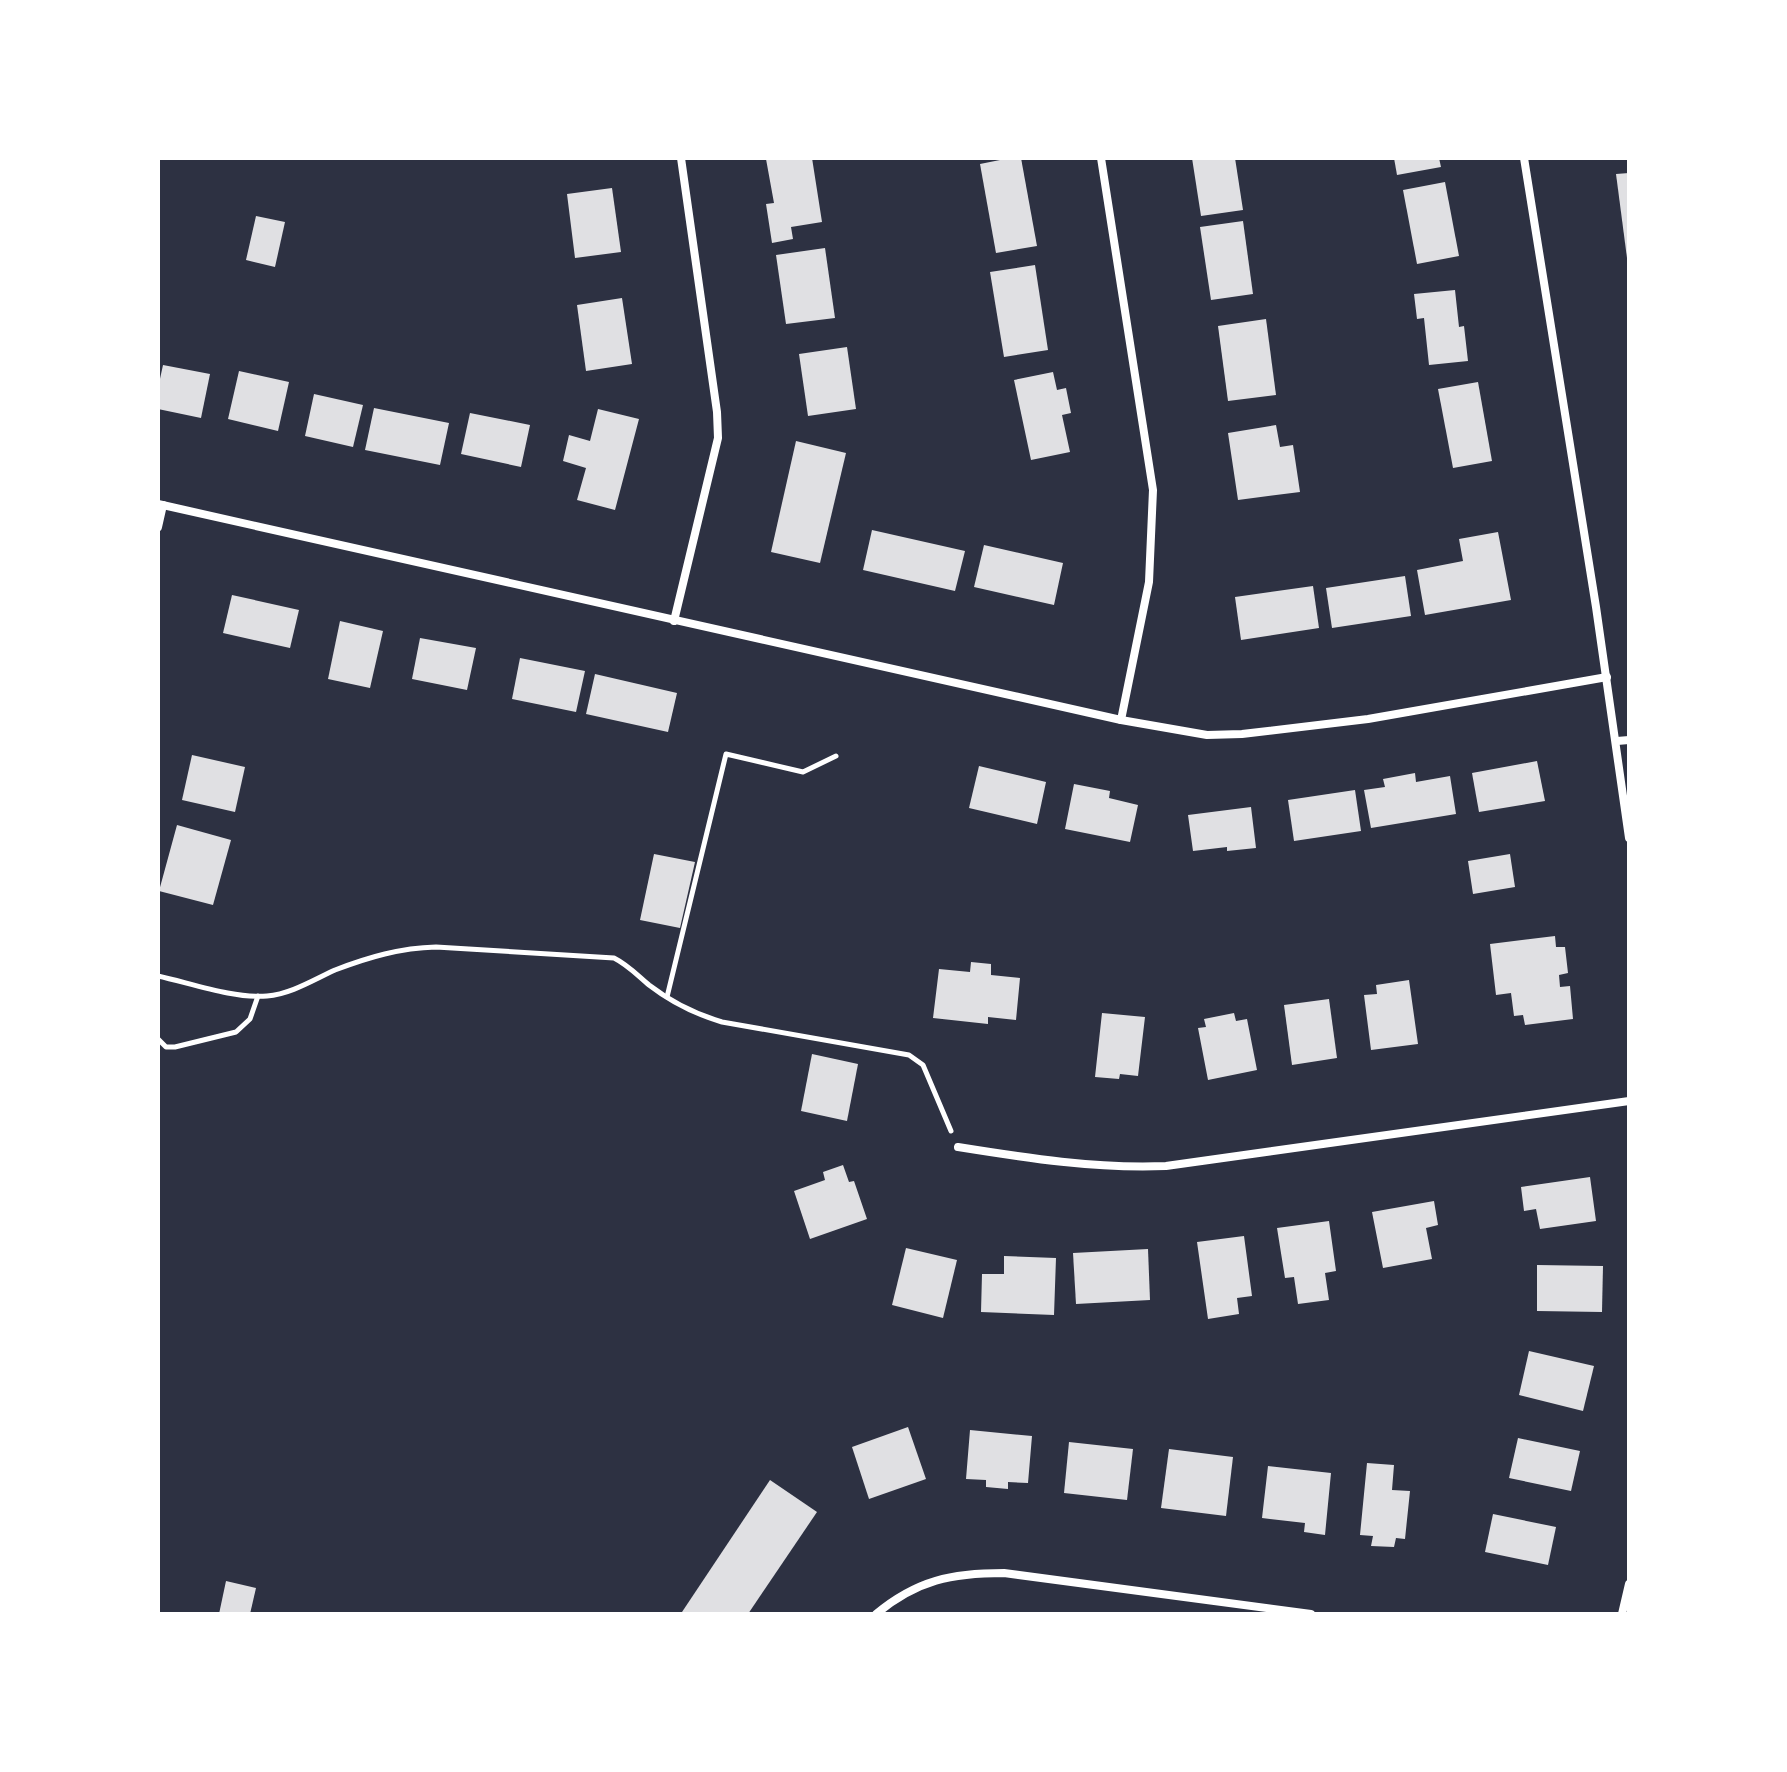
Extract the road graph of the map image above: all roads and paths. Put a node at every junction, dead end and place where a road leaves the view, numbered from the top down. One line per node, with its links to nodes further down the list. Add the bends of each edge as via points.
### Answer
1 (681, 158): 6 (street, via 718,438)
2 (1101, 158): 8 (street, via 1153,490 1149,582)
3 (1524, 158): 7 (street)
4 (160, 505): 5 (street); 6 (street)
5 (158, 527)
6 (674, 621): 8 (street)
7 (1607, 677): 8 (street, via 1368,719 1242,734 1197,734); 10 (street)
8 (1121, 720)
9 (1629, 740): 10 (street)
10 (1617, 741): 12 (street)
11 (836, 756): 15 (path, via 803,772 726,754)
12 (1629, 838)
13 (158, 976): 14 (path)
14 (258, 996): 15 (path, via 285,993 374,955 436,947 614,958); 16 (path, via 250,1019 236,1032 175,1047)
15 (667, 997): 18 (path, via 722,1022 909,1055 923,1065)
16 (158, 1039)
17 (1629, 1101): 18 (street, via 1166,1166 1037,1160)
18 (958, 1147)
19 (1629, 1584): 22 (street)
20 (876, 1614): 21 (street, via 925,1584 963,1573 1004,1573)
21 (1311, 1614)
22 (1622, 1614)

